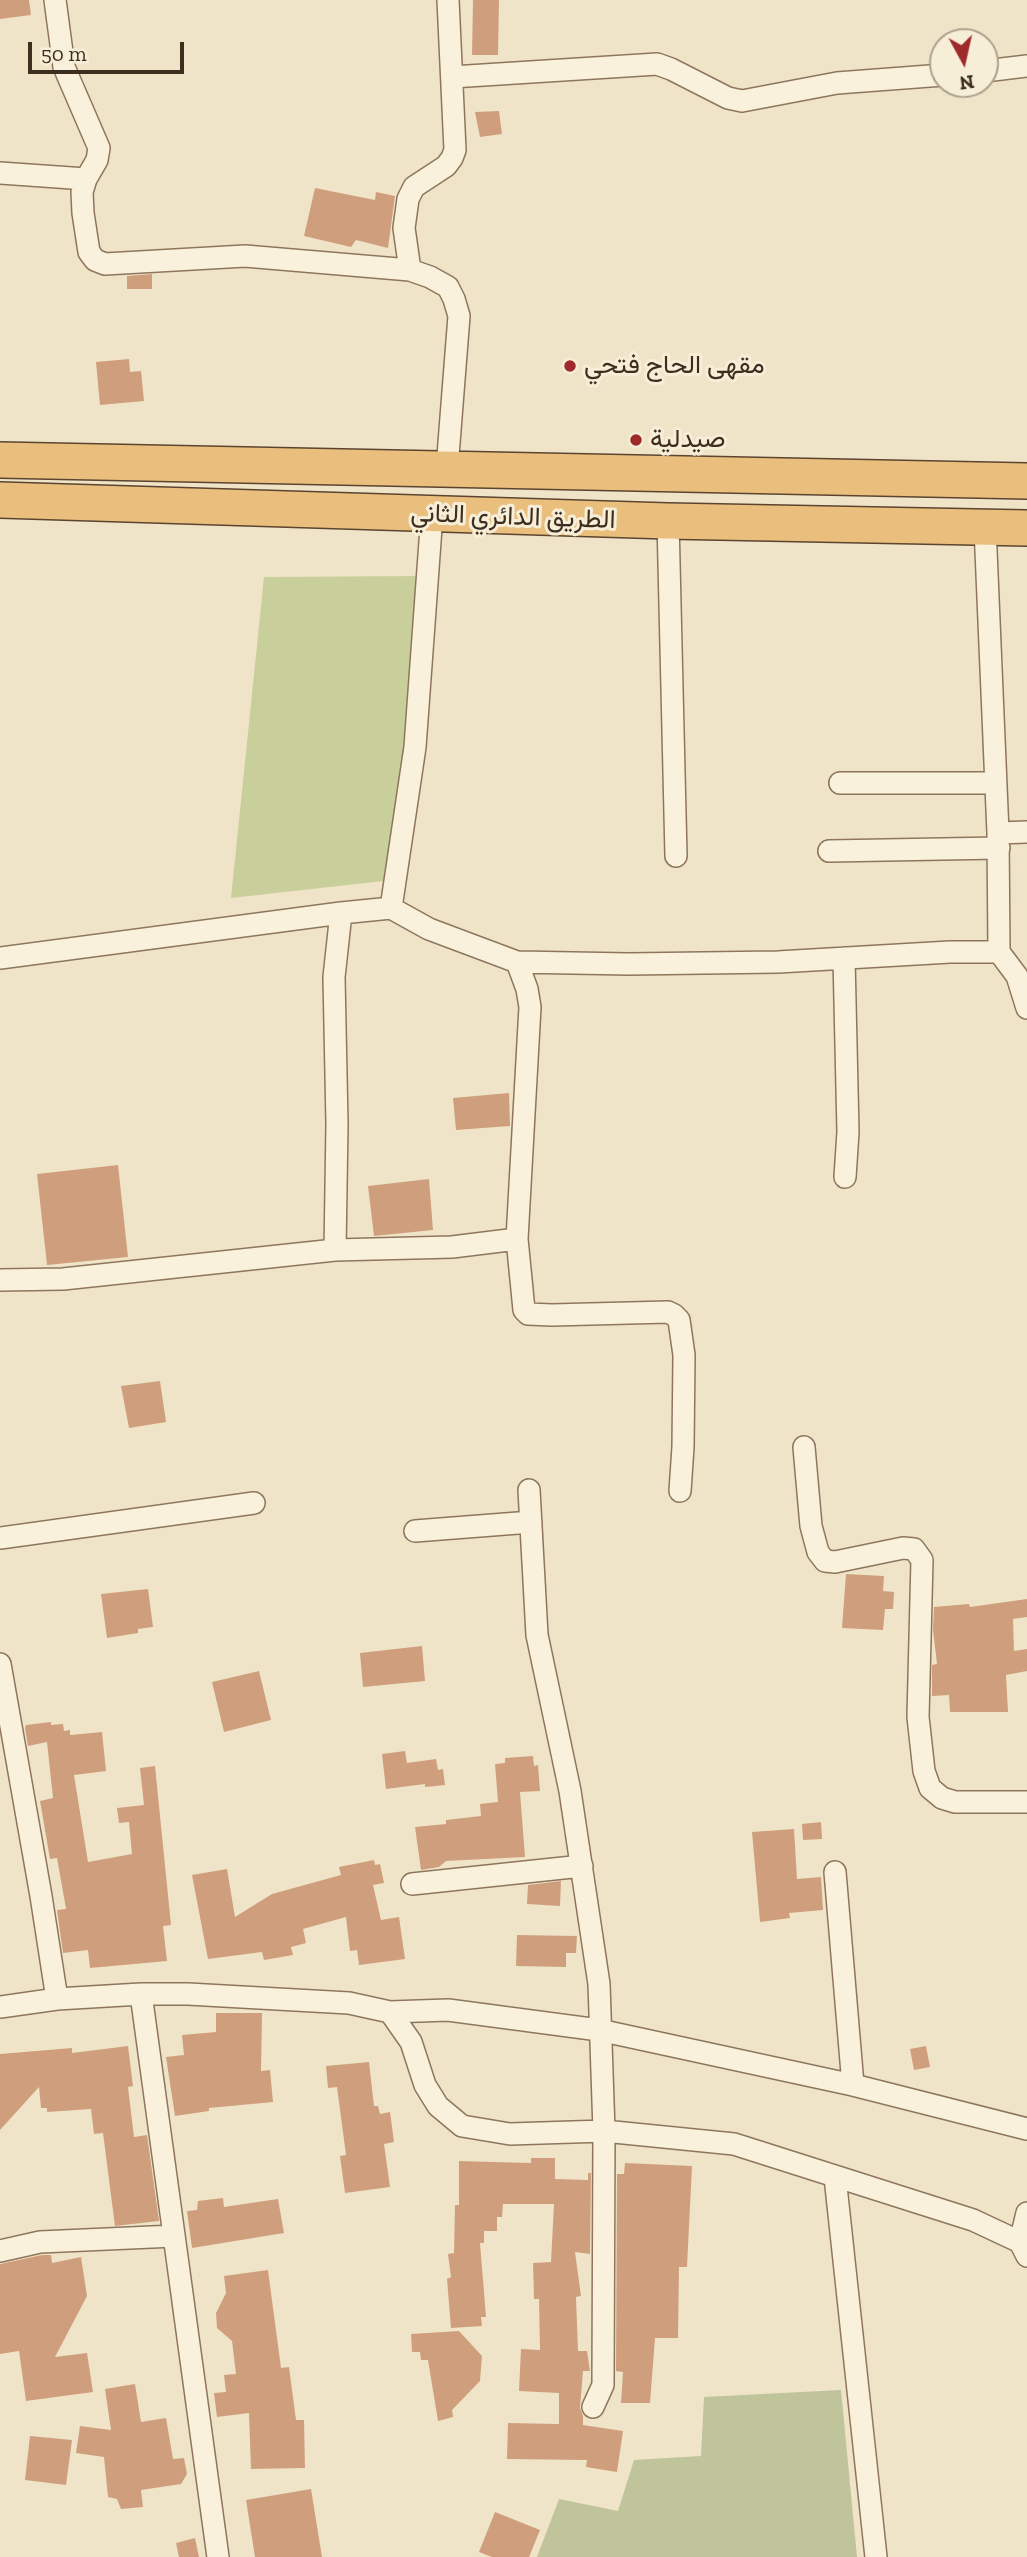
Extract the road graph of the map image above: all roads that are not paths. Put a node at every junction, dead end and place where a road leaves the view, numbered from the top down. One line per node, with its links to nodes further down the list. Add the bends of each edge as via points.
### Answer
1 (55, 0): 8 (street, via 64,67 99,148)
2 (448, 0): 6 (street)
3 (1027, 66): 4 (street)
4 (999, 69)
5 (929, 76): 6 (street, via 837,83 742,101 657,64)
6 (452, 77): 9 (street, via 455,150 446,166 414,187 408,199 404,228)
7 (0, 173): 8 (street)
8 (86, 180): 9 (street, via 82,192 89,252 105,264 245,256)
9 (410, 270): 11 (street, via 448,288 458,316)
10 (0, 460): 11 (highway, الطريق الدائري الثاني)
11 (447, 468): 12 (highway, الطريق الدائري الثاني)
12 (1027, 481)
13 (0, 500): 14 (highway, الطريق الدائري الثاني)
14 (432, 514): 15 (highway, الطريق الدائري الثاني); 24 (street, via 415,747)
15 (668, 522): 16 (highway, الطريق الدائري الثاني); 23 (street)
16 (985, 527): 17 (highway, الطريق الدائري الثاني); 19 (street)
17 (1027, 528)
18 (840, 783): 19 (street)
19 (995, 783): 21 (street)
20 (1027, 832): 21 (street)
21 (998, 840): 22 (street); 26 (street)
22 (829, 851)
23 (676, 856)
24 (391, 908): 25 (street); 29 (street, via 429,929)
25 (341, 913): 27 (street); 33 (street, via 334,978)
26 (999, 952): 28 (street); 30 (street, via 1017,976)
27 (0, 958)
28 (844, 958): 29 (street); 31 (street)
29 (517, 962): 32 (street, via 530,1007)
30 (1027, 1008)
31 (845, 1177)
32 (517, 1239): 33 (street, via 452,1247); 37 (street, via 523,1306 528,1314 668,1312 678,1320 684,1355)
33 (335, 1250): 34 (street, via 62,1279)
34 (0, 1280)
35 (804, 1447): 43 (street, via 811,1526 825,1561 903,1548 914,1549 922,1560 918,1717 930,1788 955,1802)
36 (529, 1490): 39 (street)
37 (680, 1491)
38 (254, 1503): 41 (street)
39 (531, 1522): 40 (street); 44 (street, via 537,1635)
40 (415, 1531)
41 (0, 1538)
42 (0, 1664): 48 (street)
43 (1027, 1802)
44 (582, 1866): 46 (street); 51 (street, via 599,1984)
45 (835, 1872): 52 (street)
46 (412, 1884)
47 (141, 1994): 48 (street); 50 (street, via 349,2003); 57 (street)
48 (57, 1999): 49 (street)
49 (0, 2007)
50 (390, 2012): 51 (street, via 448,2010); 54 (street, via 411,2042 425,2085 439,2106 462,2126 510,2134)
51 (599, 2031): 52 (street); 54 (street)
52 (853, 2085): 53 (street)
53 (1027, 2129)
54 (604, 2132): 55 (street, via 734,2144); 60 (street, via 603,2385)
55 (835, 2177): 58 (street, via 973,2220); 62 (street)
56 (1027, 2213): 58 (street)
57 (174, 2236): 59 (street, via 40,2242); 61 (street)
58 (1023, 2249)
59 (0, 2252)
60 (593, 2407)
61 (218, 2557)
62 (876, 2557)

